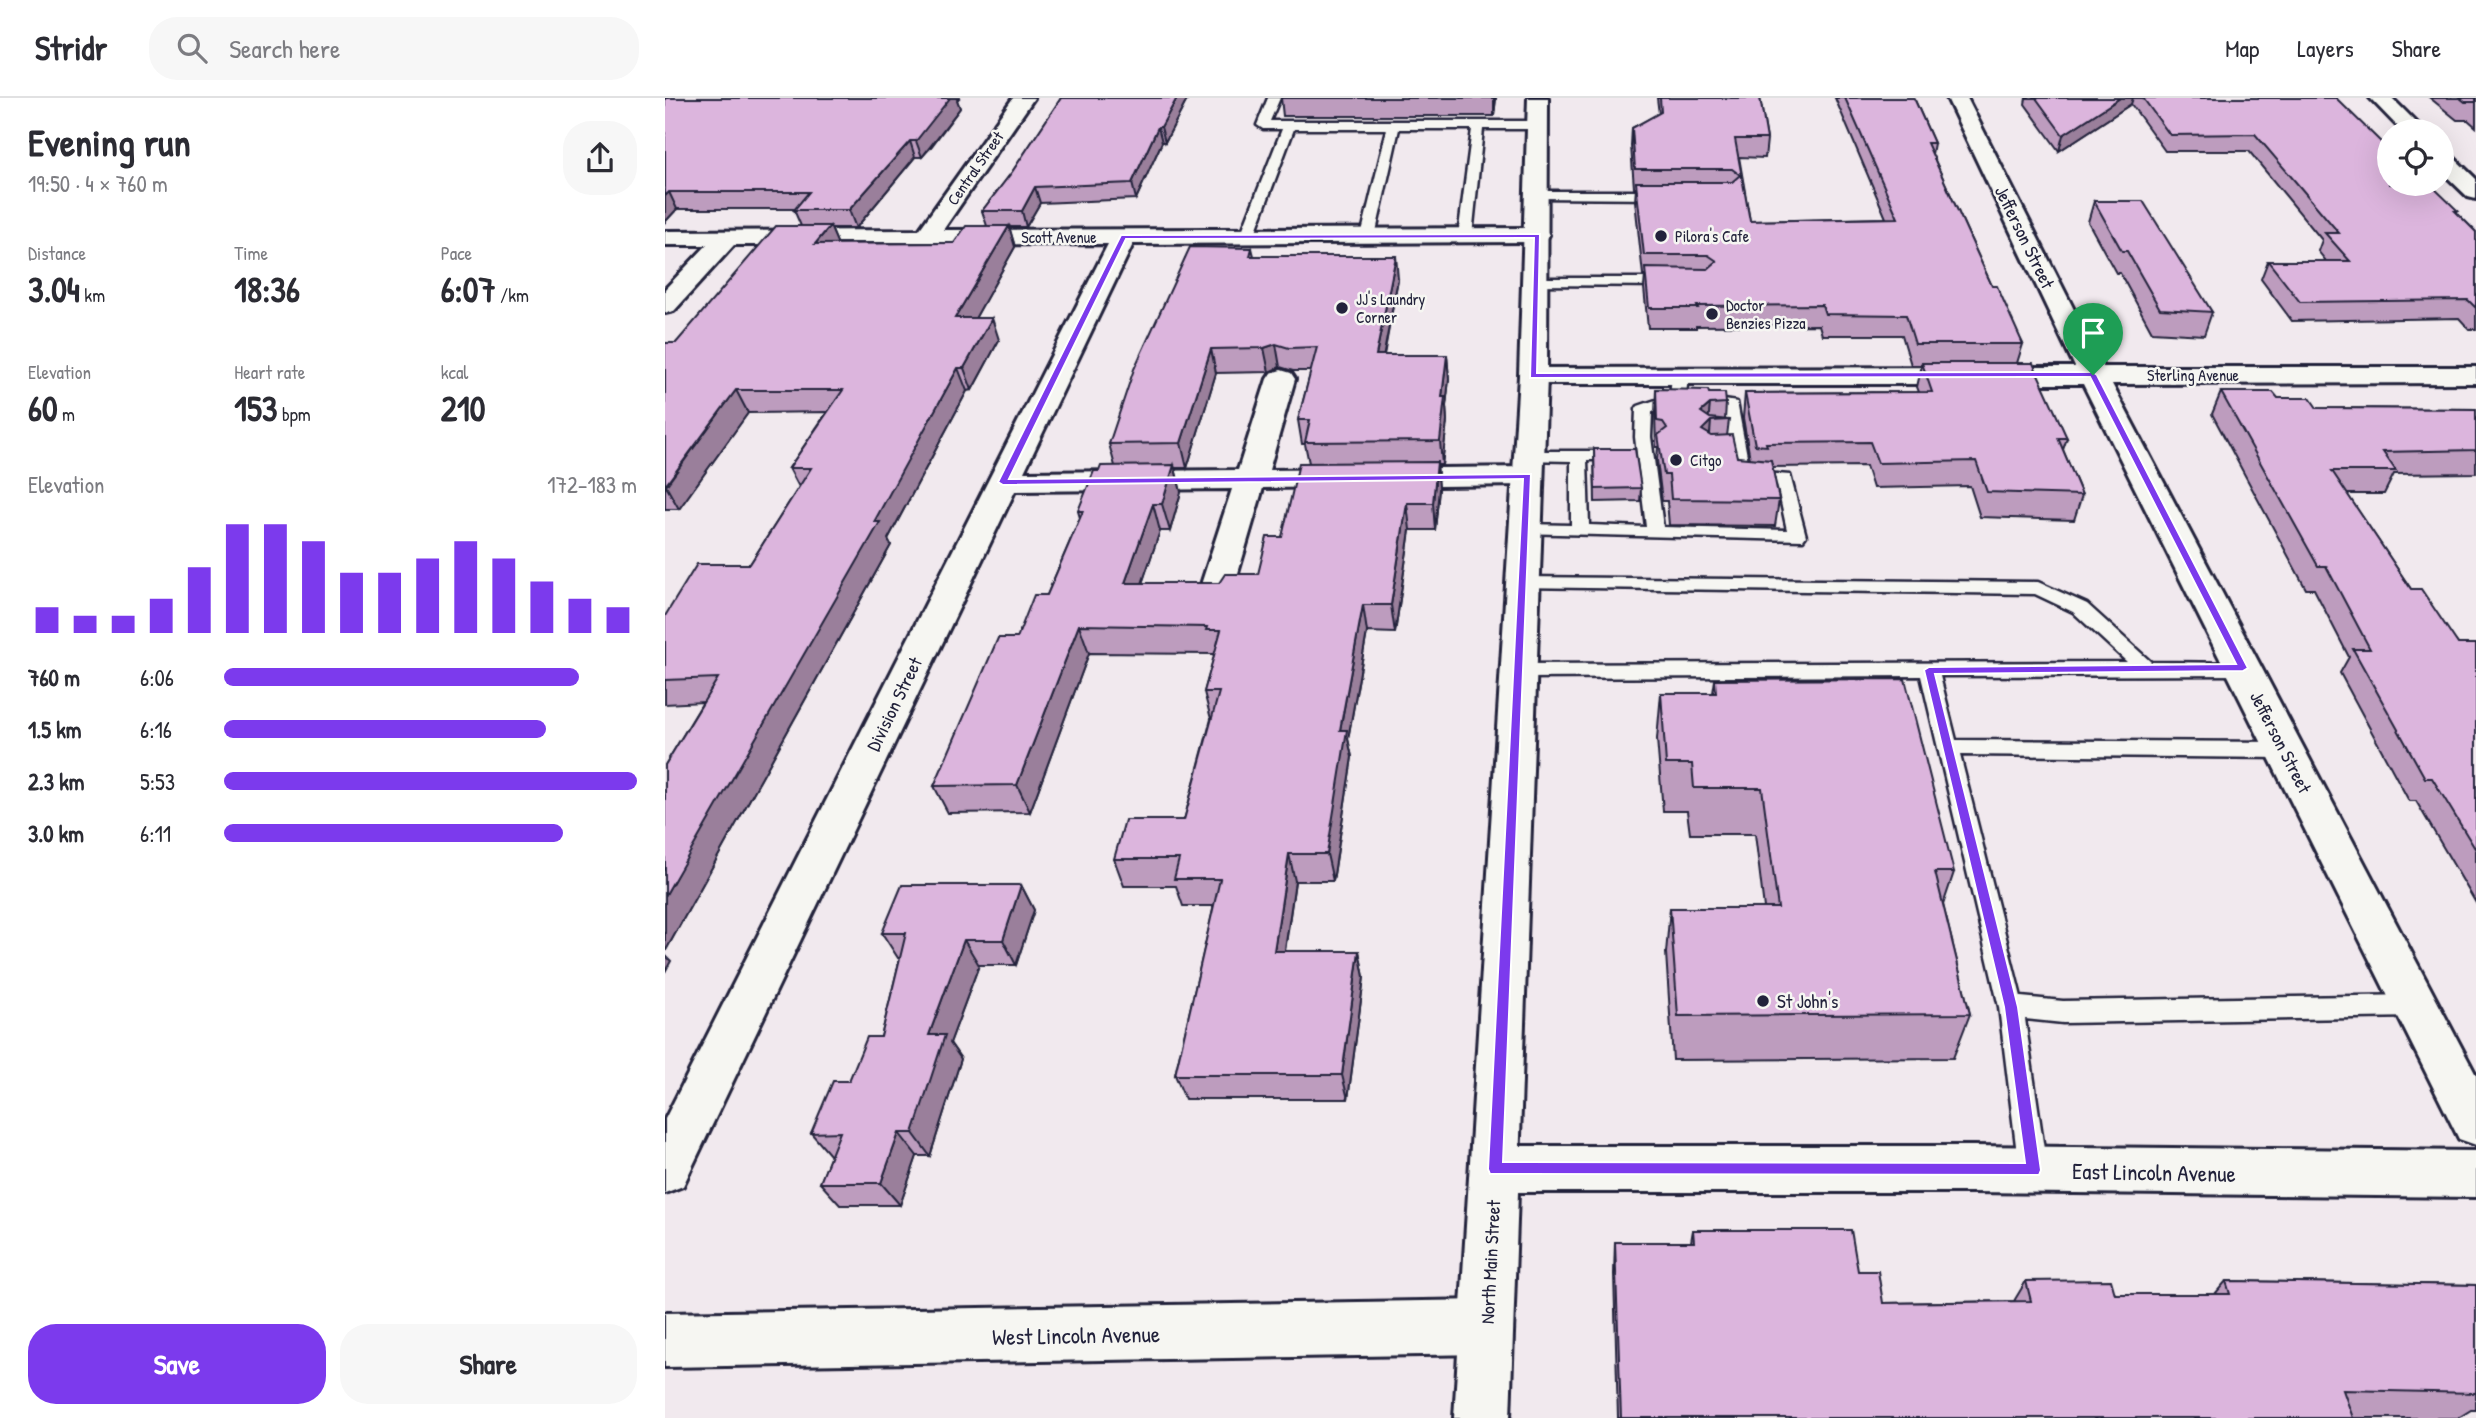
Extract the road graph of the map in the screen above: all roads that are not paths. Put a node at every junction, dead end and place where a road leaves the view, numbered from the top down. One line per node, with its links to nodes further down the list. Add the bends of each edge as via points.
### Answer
1 (1024, 98): 18 (street, Central Street)
2 (1274, 98): 7 (lane, via 1263,125)
3 (1957, 98): 25 (street, Jefferson Street)
4 (2380, 98): 6 (street)
5 (1538, 111): 9 (lane); 12 (street, North Main Street)
6 (2402, 119)
7 (1289, 125): 8 (lane); 15 (lane)
8 (1394, 125): 9 (lane); 16 (lane)
9 (1478, 125): 17 (lane)
10 (2454, 171): 11 (street)
11 (2476, 192)
12 (1538, 195): 13 (lane); 14 (street, North Main Street)
13 (1675, 195)
14 (1537, 235): 17 (street, Scott Avenue); 22 (street, North Main Street)
15 (1247, 236): 16 (street, Scott Avenue); 19 (street, Scott Avenue)
16 (1368, 236): 17 (street, Scott Avenue)
17 (1465, 236)
18 (926, 237): 19 (street, Scott Avenue); 21 (street, Scott Avenue)
19 (1123, 237): 36 (street, Division Street)
20 (665, 238): 21 (street, Scott Avenue)
21 (727, 238): 24 (street)
22 (1535, 282): 23 (lane); 27 (street, North Main Street)
23 (1693, 282)
24 (665, 305)
25 (2093, 375): 26 (street, Sterling Avenue); 29 (street, Sterling Avenue); 42 (street, Jefferson Street)
26 (2476, 375)
27 (1533, 376): 29 (street, Sterling Avenue); 34 (street, North Main Street)
28 (1281, 379): 35 (street)
29 (1679, 387): 30 (lane, via 1731,405); 31 (lane, via 1644,410)
30 (1732, 442): 32 (lane); 39 (lane, via 1742,477 1784,478 1797,536)
31 (1649, 446): 33 (lane); 39 (lane)
32 (1720, 454)
33 (1579, 455): 34 (lane); 38 (lane)
34 (1528, 466): 35 (street); 37 (street, North Main Street)
35 (1250, 479): 36 (street); 41 (street)
36 (1003, 482): 52 (street, Division Street)
37 (1525, 529): 38 (lane); 40 (street, North Main Street)
38 (1580, 531): 39 (lane)
39 (1655, 533)
40 (1522, 583): 43 (lane, via 2038,588 2080,608); 45 (street, North Main Street)
41 (1214, 597)
42 (2243, 668): 43 (lane); 47 (street, Jefferson Street)
43 (2147, 669): 44 (lane)
44 (1929, 670): 45 (lane); 46 (lane)
45 (1518, 671): 51 (street, North Main Street)
46 (1947, 747): 47 (lane); 49 (lane)
47 (2285, 750): 48 (street, Jefferson Street)
48 (2417, 1006): 49 (lane, via 2063,1012); 50 (street, Jefferson Street)
49 (2011, 1007): 53 (lane)
50 (2476, 1123)
51 (1495, 1169): 53 (street, East Lincoln Avenue); 55 (street, North Main Street)
52 (665, 1170)
53 (2033, 1170): 54 (street, East Lincoln Avenue)
54 (2476, 1174)
55 (1486, 1327): 56 (street, West Lincoln Avenue); 57 (street, North Main Street)
56 (665, 1340)
57 (1482, 1418)

